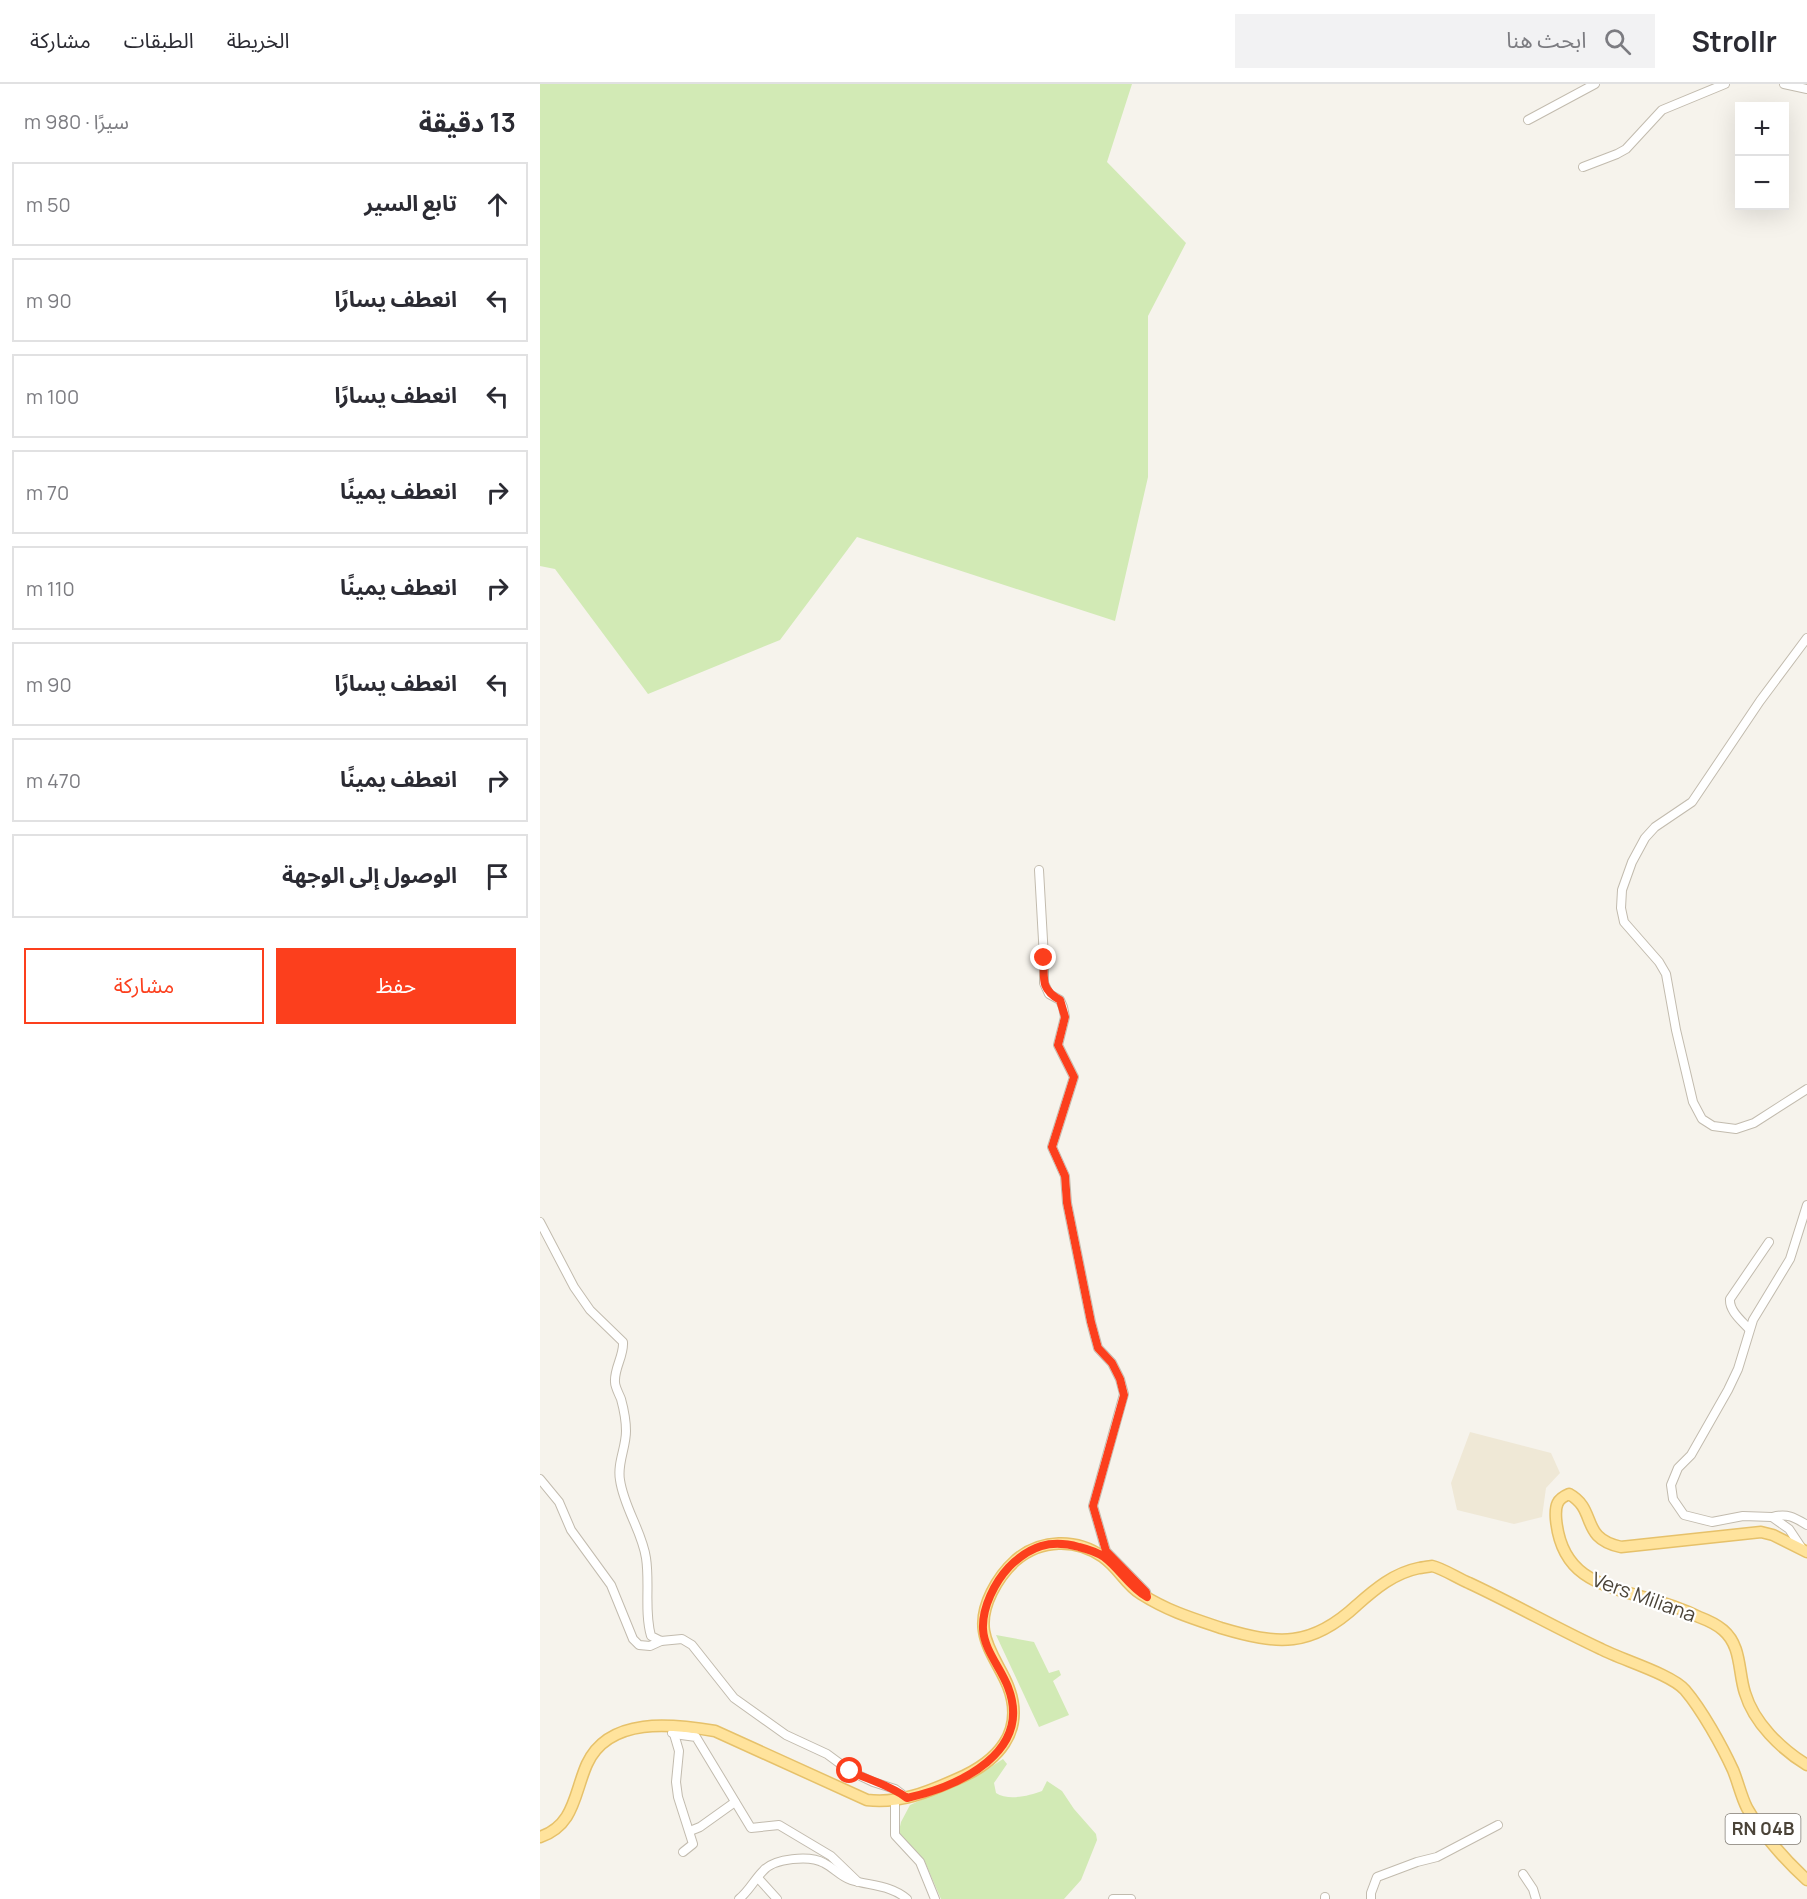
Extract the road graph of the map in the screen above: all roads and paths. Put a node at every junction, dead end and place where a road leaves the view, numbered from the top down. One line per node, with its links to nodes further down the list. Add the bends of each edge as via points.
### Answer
1 (1594, 84): 5 (street)
2 (1725, 84): 6 (street, via 1662,110 1626,149)
3 (1784, 84): 4 (street)
4 (1807, 89)
5 (1528, 120)
6 (1583, 167)
7 (1807, 638): 9 (street, via 1692,802 1645,838 1622,890 1621,908 1624,922 1666,974 1693,1102 1702,1119 1713,1126 1736,1129 1754,1123)
8 (1039, 870): 18 (street, via 1044,983 1049,994 1063,1006 1065,1017 1058,1045 1074,1077 1052,1147 1065,1176 1067,1203 1098,1348 1112,1363 1124,1395 1093,1506 1106,1551)
9 (1807, 1089)
10 (1807, 1205): 13 (street, via 1790,1259)
11 (540, 1222): 19 (street, via 574,1287 590,1310 623,1342 615,1383 626,1426 620,1480 642,1537 649,1592 648,1626 651,1636)
12 (1769, 1242): 13 (street, via 1730,1299 1732,1309)
13 (1749, 1329): 15 (street, via 1728,1390 1671,1485 1673,1499 1684,1515 1695,1519 1712,1522 1743,1516)
14 (540, 1479): 19 (street, via 611,1585 633,1639 639,1645 650,1646)
15 (1772, 1517): 16 (street, via 1790,1515); 17 (street, via 1789,1529)
16 (1807, 1525)
17 (1805, 1551): 22 (main road, Vers Miliana, via 1761,1532 1621,1547 1598,1537 1579,1499 1569,1494 1560,1497 1556,1506 1566,1553 1588,1579 1687,1611 1724,1630 1734,1643 1750,1708 1780,1744)
18 (1147, 1597): 23 (main road, RN 04B, via 1103,1557 1079,1547 1056,1542 1040,1546 1017,1560 996,1584 983,1629 1014,1707 1014,1719 1002,1749 971,1773); 32 (main road, RN 04B, via 1173,1613 1234,1631 1260,1638 1299,1640 1314,1636 1345,1617 1392,1578 1432,1566 1682,1687 1697,1705 1732,1769 1747,1808 1782,1857)
19 (661, 1641): 23 (street, via 682,1639 734,1698 786,1736)
20 (662, 1726): 21 (street); 24 (main road, RN 04B, via 715,1731 867,1800); 28 (main road, RN 04B, via 640,1727 615,1735 597,1748 563,1823)
21 (675, 1734): 25 (street, via 696,1737); 27 (street, via 679,1751 678,1797)
22 (1807, 1764)
23 (907, 1798): 24 (main road, RN 04B)
24 (895, 1800): 37 (street, via 895,1835 920,1862)
25 (735, 1802): 27 (street); 33 (street, via 751,1828 778,1825 831,1856)
26 (1498, 1825): 40 (street, via 1437,1857 1377,1877)
27 (690, 1831): 29 (street, via 693,1844)
28 (540, 1837)
29 (683, 1852)
30 (1523, 1874): 41 (street)
31 (758, 1878): 33 (street, via 770,1865 813,1858 843,1877); 34 (street); 35 (street)
32 (1807, 1880)
33 (858, 1881): 36 (street, via 895,1890)
34 (740, 1899)
35 (777, 1899)
36 (907, 1899)
37 (935, 1899)
38 (1113, 1899): 39 (street)
39 (1131, 1899)
40 (1371, 1899)
41 (1536, 1899)

